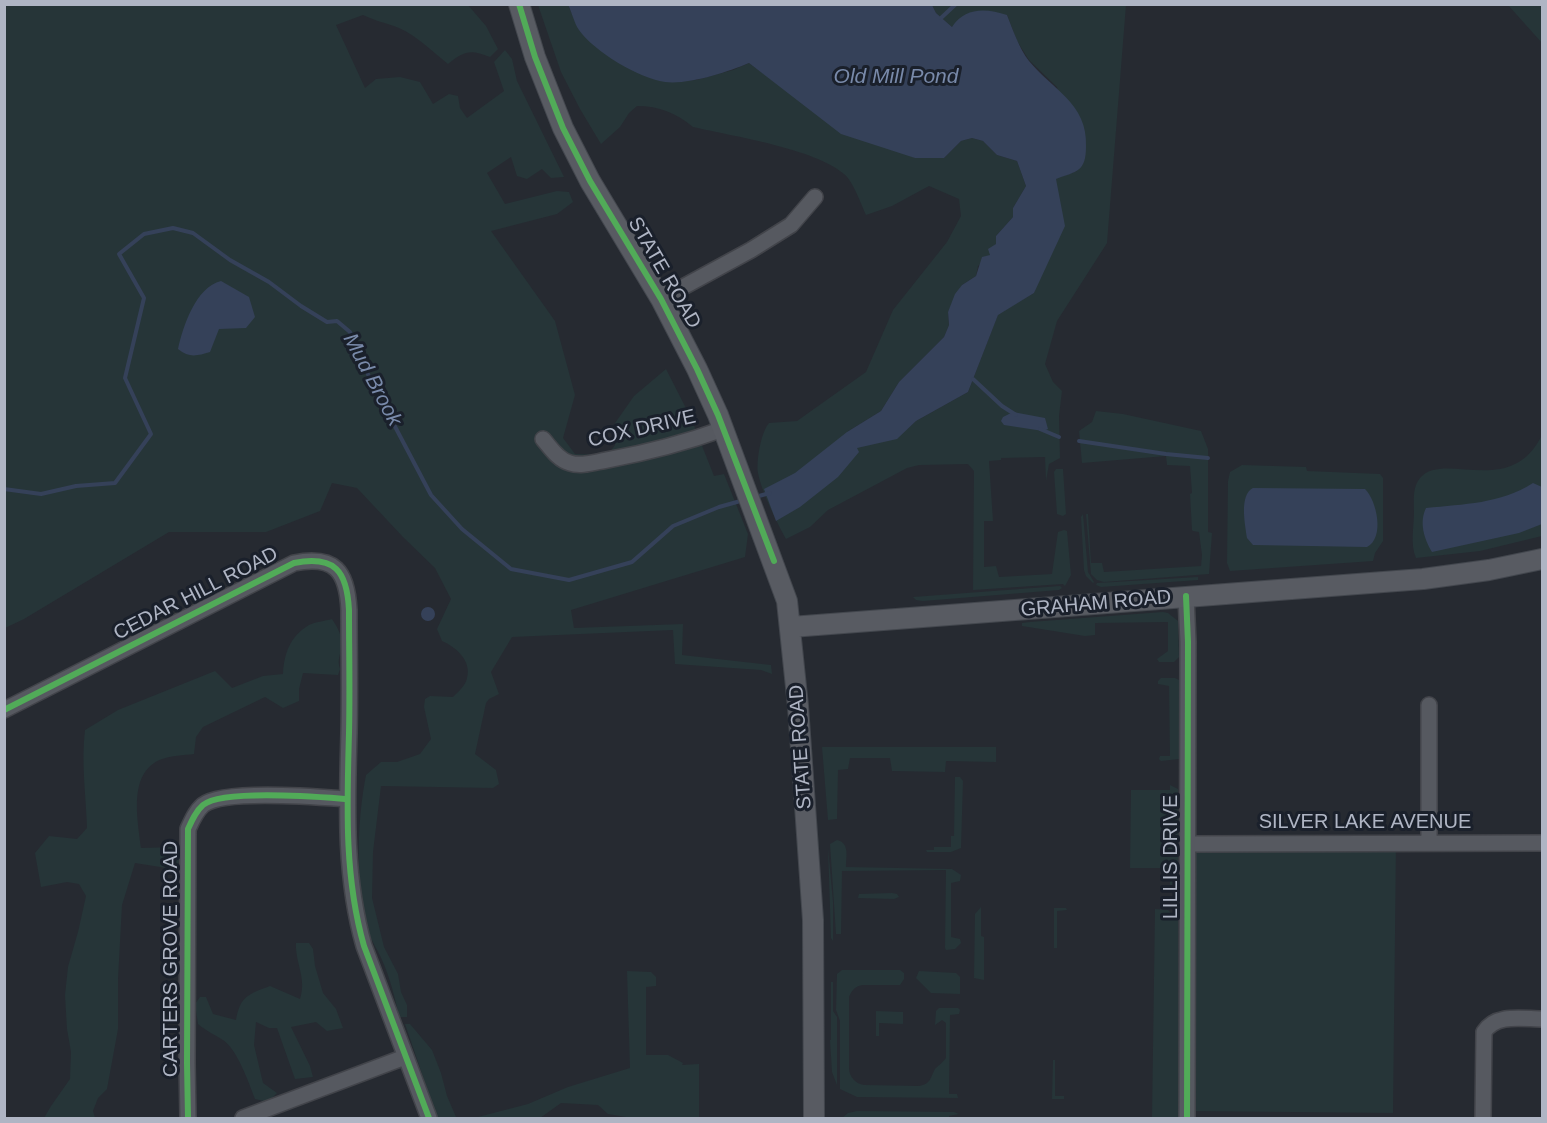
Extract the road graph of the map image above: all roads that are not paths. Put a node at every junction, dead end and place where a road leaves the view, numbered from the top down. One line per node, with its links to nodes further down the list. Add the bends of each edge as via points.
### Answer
1 (519, 4): 3 (main road, STATE ROAD, via 563,128)
2 (815, 197): 3 (street, via 790,225)
3 (661, 299): 4 (main road, STATE ROAD)
4 (723, 429): 5 (street, COX DRIVE, via 676,446 583,464 558,457); 8 (main road, STATE ROAD, via 787,601)
5 (543, 439)
6 (1542, 559): 7 (main road, GRAHAM ROAD, via 1423,579)
7 (1186, 596): 8 (main road, GRAHAM ROAD); 14 (street, LILLIS DRIVE)
8 (791, 627): 20 (main road, STATE ROAD, via 813,920)
9 (1429, 705): 12 (street)
10 (4, 710): 11 (street, CEDAR HILL ROAD, via 294,563 309,560 330,565 345,580 349,597)
11 (346, 799): 16 (street, CEDAR HILL ROAD, via 348,860 357,922); 17 (street, CARTERS GROVE ROAD, via 236,796 204,804 195,814 188,829 187,856)
12 (1429, 842): 13 (street, SILVER LAKE AVENUE); 14 (street, SILVER LAKE AVENUE)
13 (1542, 843)
14 (1188, 844): 21 (street, LILLIS DRIVE)
15 (1542, 1019): 22 (street, via 1500,1019 1489,1024 1484,1032)
16 (405, 1057): 18 (street); 19 (street, CEDAR HILL ROAD)
17 (188, 1119)
18 (243, 1119)
19 (429, 1119)
20 (814, 1119)
21 (1187, 1119)
22 (1483, 1119)

